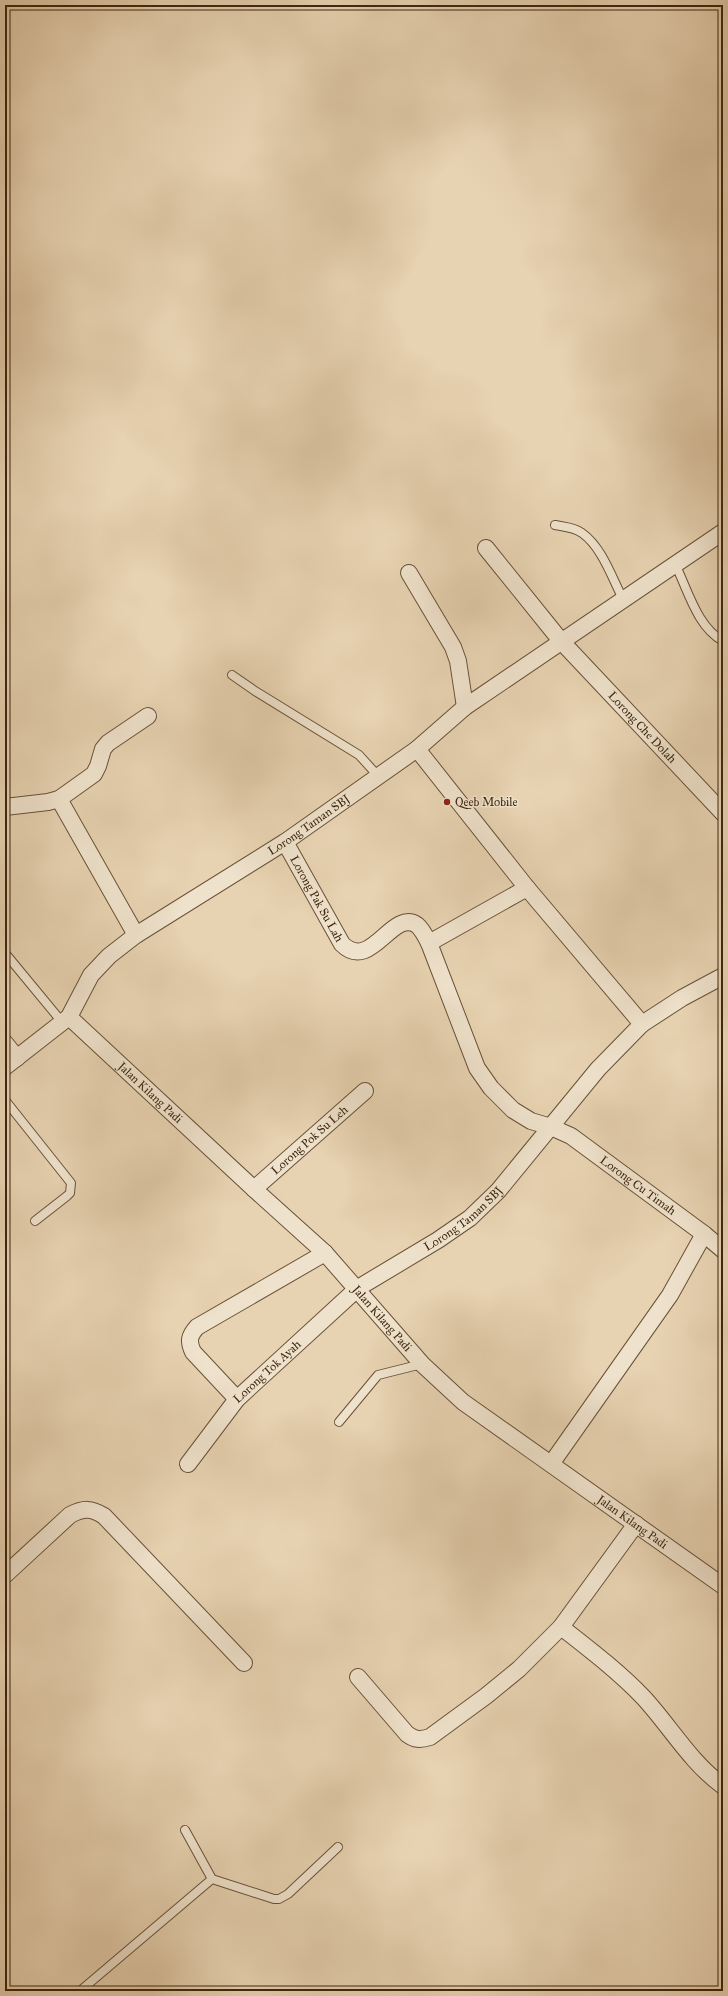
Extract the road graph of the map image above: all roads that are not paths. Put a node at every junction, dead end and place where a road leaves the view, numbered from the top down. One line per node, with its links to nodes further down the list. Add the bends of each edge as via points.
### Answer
1 (555, 525): 6 (lane, via 581,532 592,542)
2 (723, 532): 4 (street, Lorong Taman SBJ)
3 (486, 548): 7 (street, Lorong Che Dolah)
4 (675, 564): 6 (street, Lorong Taman SBJ); 8 (lane, via 704,626)
5 (409, 573): 10 (street, via 453,647 458,660)
6 (623, 599): 7 (street, Lorong Taman SBJ)
7 (561, 641): 10 (street, Lorong Taman SBJ); 16 (street, Lorong Che Dolah)
8 (723, 642)
9 (232, 675): 13 (lane, via 359,755)
10 (465, 707): 12 (street, Lorong Taman SBJ)
11 (148, 716): 14 (street, via 108,743 103,749 94,774)
12 (417, 749): 13 (street, Lorong Taman SBJ); 18 (street)
13 (379, 777): 17 (street, Lorong Taman SBJ)
14 (59, 799): 15 (street); 19 (street)
15 (5, 808)
16 (723, 813)
17 (285, 842): 19 (street, Lorong Taman SBJ); 20 (street, Lorong Pak Su Lah, via 342,944 348,950 365,950 399,924 408,922 418,926)
18 (527, 888): 20 (street); 24 (street)
19 (136, 936): 23 (street, Lorong Taman SBJ, via 109,956 91,975)
20 (429, 943): 29 (street, Lorong Cu Timah, via 477,1068 491,1088 513,1110 531,1121)
21 (5, 953): 23 (lane)
22 (723, 976): 24 (street, Lorong Taman SBJ)
23 (66, 1020): 26 (street); 30 (street, Jalan Kilang Padi)
24 (642, 1024): 29 (street, Lorong Taman SBJ, via 598,1069)
25 (5, 1043): 26 (street)
26 (11, 1062)
27 (365, 1091): 30 (street, Lorong Pok Su Leh)
28 (5, 1100): 31 (lane, via 71,1183 70,1193)
29 (551, 1127): 32 (street, Lorong Cu Timah, via 571,1136); 35 (street, Lorong Taman SBJ, via 498,1191 470,1218)
30 (254, 1189): 34 (street, Jalan Kilang Padi)
31 (34, 1221)
32 (704, 1234): 33 (street, Lorong Cu Timah); 40 (street, via 670,1295)
33 (723, 1250)
34 (325, 1253): 35 (street, Jalan Kilang Padi); 37 (street, via 197,1327 191,1334 189,1344 193,1352)
35 (358, 1288): 36 (street, Jalan Kilang Padi); 37 (street, Lorong Tok Ayah)
36 (422, 1364): 38 (lane, via 378,1375); 40 (street, Jalan Kilang Padi, via 463,1402)
37 (237, 1399): 39 (street, Lorong Tok Ayah)
38 (339, 1422)
39 (188, 1464)
40 (551, 1464): 41 (street, Jalan Kilang Padi)
41 (636, 1524): 43 (street, Jalan Kilang Padi); 44 (street)
42 (7, 1570): 45 (street, via 70,1515 81,1509 93,1510 104,1516)
43 (723, 1586)
44 (561, 1626): 46 (street, via 518,1669 486,1696 430,1737 422,1740 414,1739 407,1734); 47 (street, via 621,1675 643,1697 699,1765)
45 (244, 1663)
46 (358, 1677)
47 (723, 1786)
48 (184, 1830): 50 (lane)
49 (338, 1847): 50 (lane, via 288,1894 279,1899)
50 (212, 1879): 51 (lane)
51 (80, 1991)

